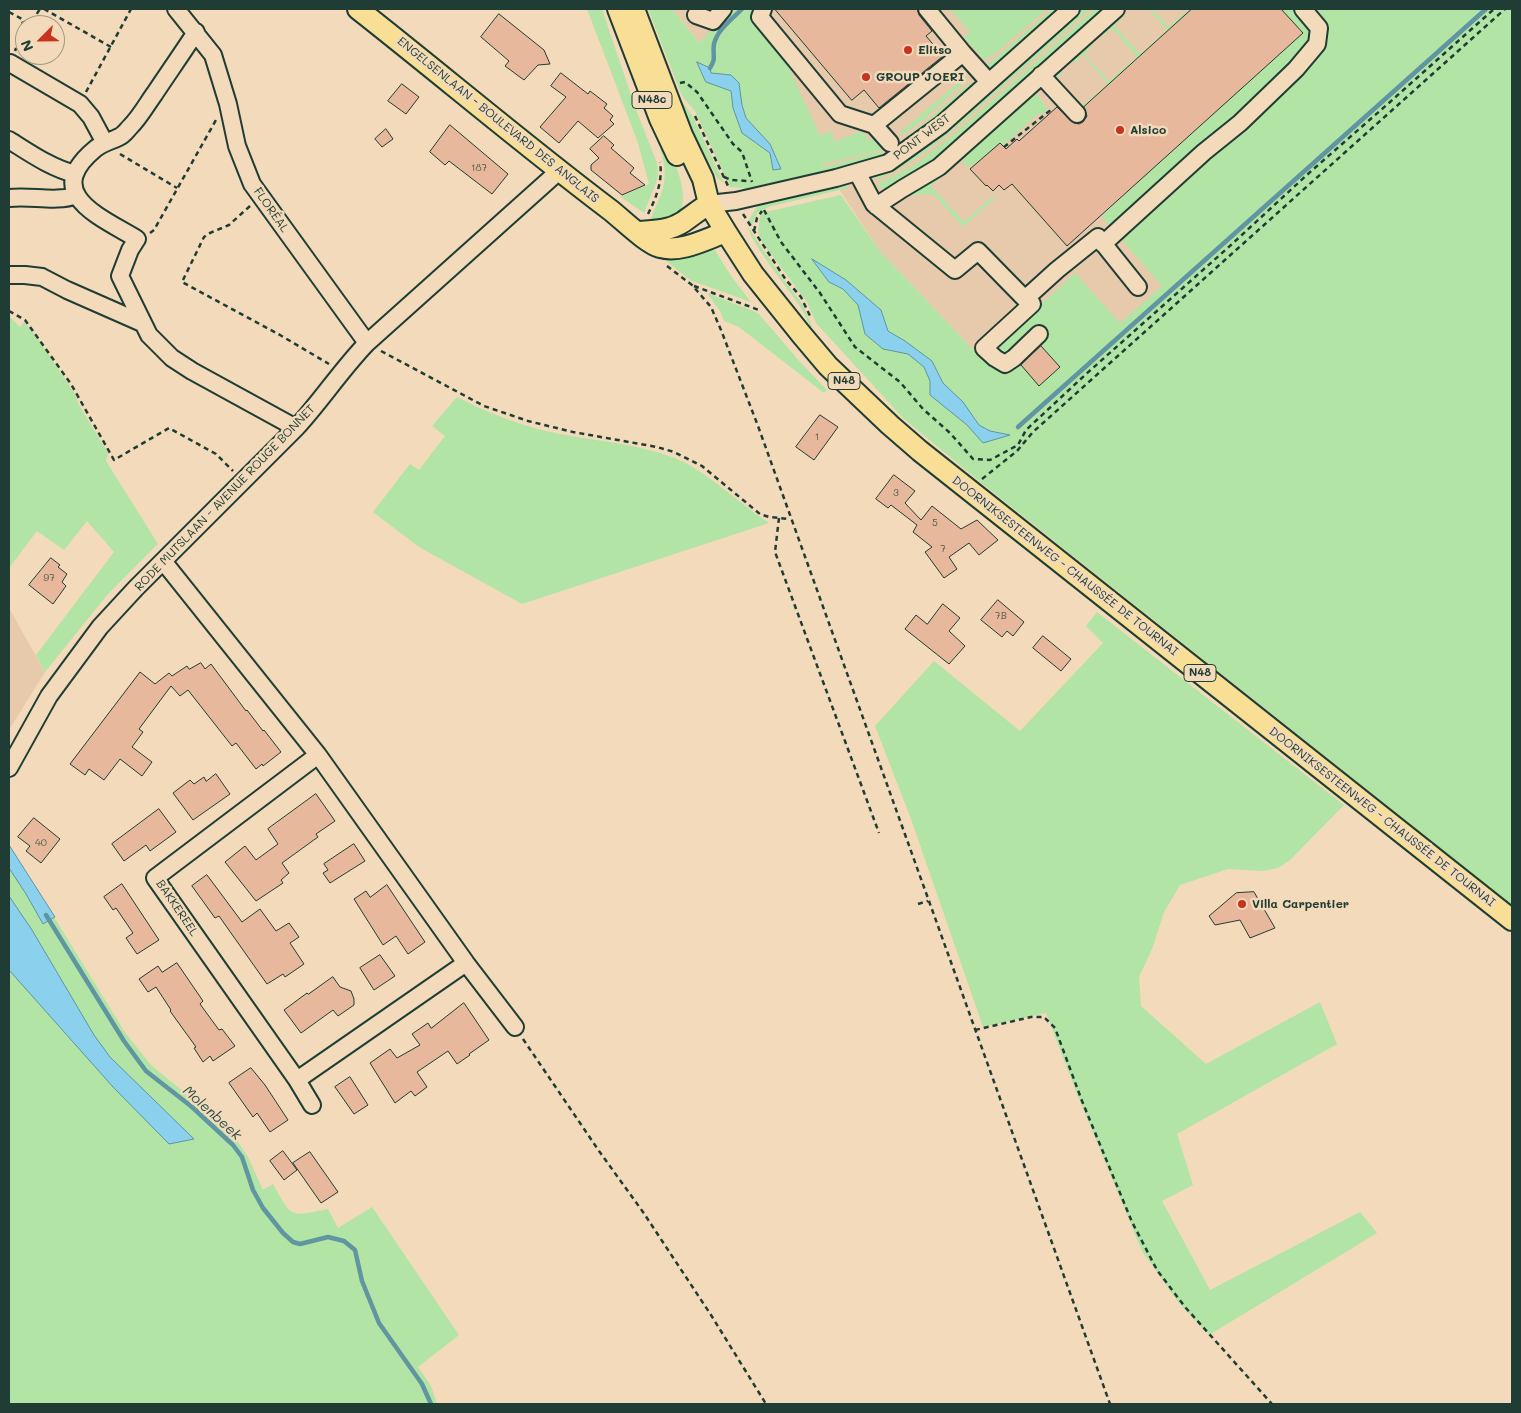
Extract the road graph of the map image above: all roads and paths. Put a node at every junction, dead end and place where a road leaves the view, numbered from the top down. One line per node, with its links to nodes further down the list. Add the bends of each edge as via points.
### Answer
1 (44, 9): 16 (path)
2 (131, 9): 16 (path)
3 (176, 9): 15 (street, FLORÉAL)
4 (358, 9): 33 (main road, ENGELSENLAAN - BOULEVARD DES ANGLAIS)
5 (618, 9): 42 (main road, DOORNIKSESTEENWEG - CHAUSSÉE DE TOURNAI / N48c, via 660,120 693,188)
6 (634, 9): 42 (main road, DOORNIKSESTEENWEG - CHAUSSÉE DE TOURNAI / N48c, via 682,135 703,179)
7 (723, 9): 14 (street, via 713,21)
8 (763, 9): 27 (street, via 760,17 840,114)
9 (927, 9): 18 (street)
10 (1071, 9): 21 (street, PONT WEST)
11 (1116, 9): 20 (street)
12 (1303, 9): 47 (street, via 1319,28 1317,44 1296,69)
13 (1505, 9): 60 (path, via 1033,432 1017,451)
14 (696, 15)
15 (196, 32): 24 (street, FLORÉAL, via 213,54); 29 (street, via 137,120 121,136)
16 (111, 47): 23 (path)
17 (15, 50): 19 (path)
18 (963, 53): 21 (street); 27 (street)
19 (10, 63): 23 (street)
20 (1041, 76): 26 (street); 43 (street, via 939,167)
21 (989, 82): 34 (street, PONT WEST, via 940,125 888,163)
22 (674, 83): 39 (path, via 685,82 697,92 742,152)
23 (80, 104): 29 (street)
24 (228, 104): 36 (path, via 220,112); 38 (street, FLORÉAL, via 237,146 252,184)
25 (1056, 105): 31 (path)
26 (1077, 114)
27 (874, 125): 30 (street)
28 (9, 140): 35 (street, via 42,161)
29 (105, 143): 35 (street, via 82,161); 36 (path)
30 (890, 143)
31 (1004, 147)
32 (658, 154): 44 (path, via 661,181)
33 (559, 171): 44 (main road, ENGELSENLAAN - BOULEVARD DES ANGLAIS); 56 (street, RODE MUTSLAAN - AVENUE ROUGE BONNET)
34 (857, 172): 39 (street, PONT WEST); 43 (street)
35 (75, 174): 37 (street, via 74,190)
36 (177, 188): 46 (path, via 154,230)
37 (77, 194): 40 (street, via 56,199); 46 (street, via 92,212)
38 (261, 196): 56 (street, FLORÉAL); 57 (path, via 229,225 204,238 182,282 280,335)
39 (757, 196): 41 (street, PONT WEST)
40 (9, 198)
41 (736, 202): 42 (street, PONT WEST); 54 (path, via 775,264 801,297)
42 (709, 204): 44 (main road, via 671,228); 45 (main road, DOORNIKSESTEENWEG - CHAUSSÉE DE TOURNAI / N48)
43 (876, 206): 50 (street, via 955,270 978,251 1024,299)
44 (642, 225): 45 (main road, ENGELSENLAAN - BOULEVARD DES ANGLAIS, via 650,244 670,249)
45 (726, 232): 69 (main road, DOORNIKSESTEENWEG - CHAUSSÉE DE TOURNAI / N48, via 753,274 828,366 908,441)
46 (137, 239): 53 (street, via 120,276)
47 (1103, 244): 49 (street); 50 (street, via 1098,237)
48 (9, 275): 53 (street, via 42,277)
49 (1138, 287)
50 (1027, 297): 55 (street, via 1032,304 984,348 1005,364)
51 (759, 309): 62 (path, via 692,285 711,307 722,330)
52 (9, 311): 59 (path, via 25,320 71,384 114,460 169,428 216,454)
53 (142, 323): 58 (street, via 149,336 172,358)
54 (813, 323)
55 (1040, 334)
56 (367, 343): 57 (street, RODE MUTSLAAN - AVENUE ROUGE BONNET); 61 (path, via 484,406 573,432 657,446 674,452 702,466 760,514)
57 (340, 373): 58 (street, RODE MUTSLAAN - AVENUE ROUGE BONNET)
58 (296, 428): 59 (street, RODE MUTSLAAN - AVENUE ROUGE BONNET)
59 (243, 481): 63 (street, RODE MUTSLAAN - AVENUE ROUGE BONNET)
60 (979, 481)
61 (778, 518): 62 (path); 66 (path, via 775,552)
62 (790, 519): 67 (path)
63 (163, 561): 64 (street); 65 (street, RODE MUTSLAAN - AVENUE ROUGE BONNET, via 83,649 50,696)
64 (318, 755): 70 (street); 73 (street, BAKKEREEL, via 155,878)
65 (9, 768)
66 (879, 833)
67 (928, 901): 68 (path); 72 (path)
68 (918, 904)
69 (1512, 920)
70 (466, 963): 71 (street); 73 (street)
71 (515, 1027): 75 (path, via 648,1220)
72 (975, 1030): 76 (path); 77 (path, via 1031,1017 1044,1017 1055,1028 1132,1222 1157,1270 1185,1307)
73 (297, 1080): 74 (street, BAKKEREEL)
74 (312, 1105)
75 (766, 1404)
76 (1110, 1404)
77 (1272, 1404)

